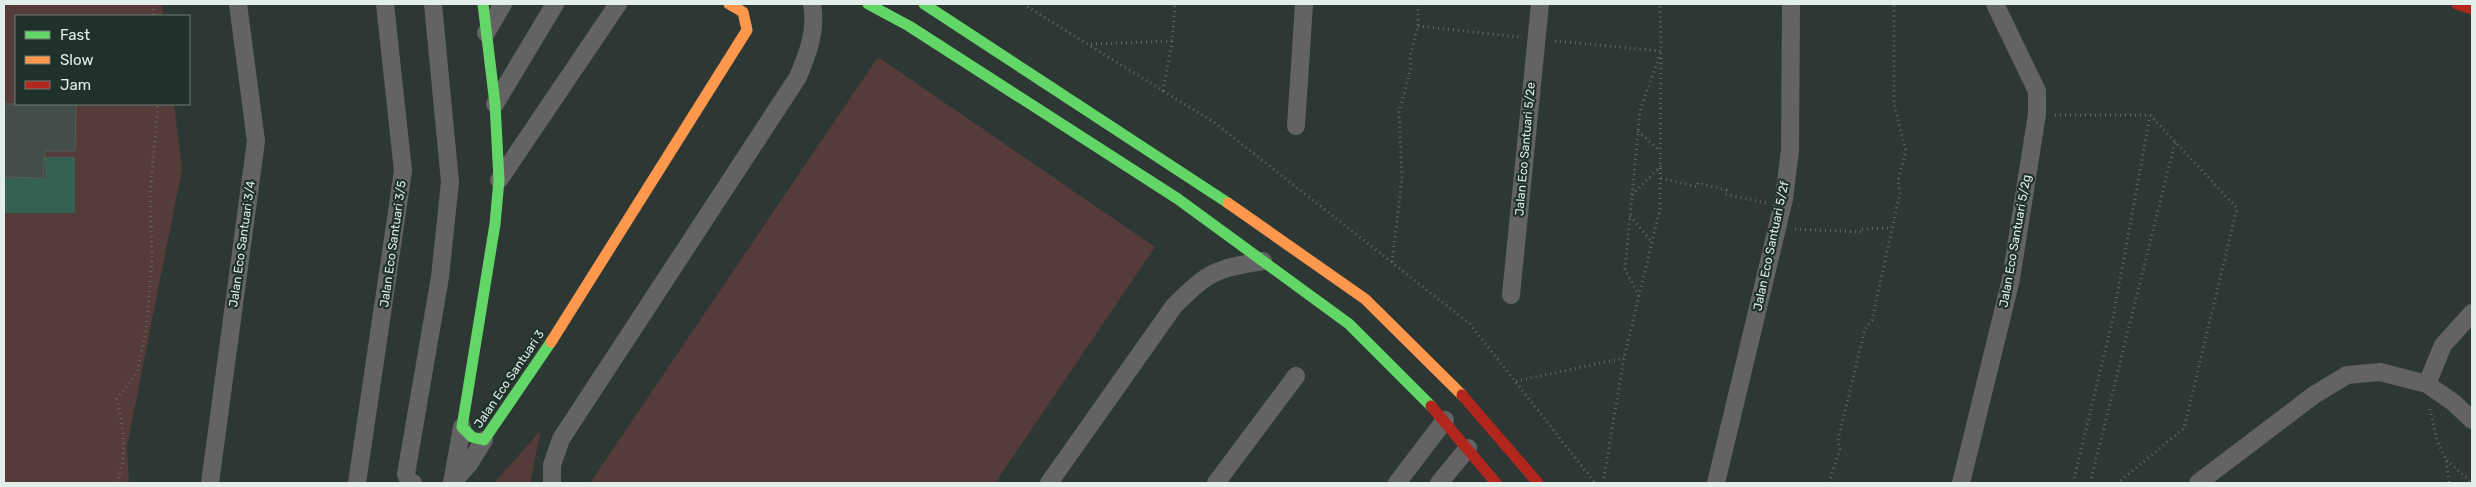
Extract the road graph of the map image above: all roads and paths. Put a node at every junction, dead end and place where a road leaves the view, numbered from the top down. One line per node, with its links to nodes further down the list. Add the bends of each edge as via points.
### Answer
1 (238, 4): 59 (street, Jalan Eco Santuari 3/4, via 256,141)
2 (385, 4): 60 (street, Jalan Eco Santuari 3/5, via 403,171)
3 (433, 4): 61 (street, via 450,182 440,277 406,474 409,482)
4 (483, 4): 24 (street, Jalan Eco Santuari 3)
5 (503, 4): 24 (street)
6 (555, 4): 30 (street)
7 (618, 4): 39 (street)
8 (729, 4): 55 (street, Jalan Eco Santuari 3, via 743,12 747,30 531,373)
9 (812, 4): 63 (street, via 815,20 809,50 798,77 561,439 552,465)
10 (868, 4): 43 (street, via 909,26 1178,199)
11 (924, 4): 69 (street, via 1190,176 1365,299 1464,397)
12 (1023, 4): 27 (path)
13 (1175, 4): 26 (path)
14 (1304, 4): 34 (street)
15 (1418, 4): 23 (path)
16 (1540, 4): 25 (street, Jalan Eco Santuari 5/2e)
17 (1660, 4): 28 (path)
18 (1791, 4): 72 (street, Jalan Eco Santuari 5/2f, via 1790,150 1784,199)
19 (1894, 4): 73 (path, via 1894,104 1906,151 1872,320 1866,329 1838,440 1840,449)
20 (1995, 4): 74 (street, Jalan Eco Santuari 5/2g, via 2037,91 2037,114 2011,279)
21 (2457, 4): 22 (street)
22 (2472, 9)
23 (1418, 26): 25 (path); 44 (path, via 1399,112 1402,178)
24 (486, 33): 30 (street, Jalan Eco Santuari 3)
25 (1537, 39): 28 (path); 45 (street, Jalan Eco Santuari 5/2e)
26 (1172, 41): 27 (path); 29 (path)
27 (1089, 44): 29 (path)
28 (1661, 51): 35 (path, via 1640,111); 37 (path)
29 (1163, 91): 44 (path, via 1215,123)
30 (495, 104): 39 (street, Jalan Eco Santuari 3)
31 (158, 105): 58 (path, via 150,193 152,258 146,331 137,372 117,399 125,439)
32 (2048, 114): 33 (path)
33 (2150, 116): 36 (path); 75 (path, via 2113,318)
34 (1296, 126)
35 (1638, 131): 37 (path); 40 (path)
36 (2175, 142): 76 (path); 77 (path, via 2237,208 2184,428)
37 (1661, 151): 38 (path)
38 (1661, 166): 40 (path); 42 (path, via 1660,209)
39 (499, 180): 54 (street, Jalan Eco Santuari 3, via 495,224)
40 (1632, 195): 41 (path)
41 (1630, 216): 42 (path); 46 (path, via 1625,269)
42 (1652, 242): 46 (path)
43 (1263, 261): 52 (street, via 1349,324); 64 (street, via 1221,268 1199,281 1174,306)
44 (1392, 263): 50 (path, via 1470,324)
45 (1511, 295)
46 (1639, 296): 48 (path)
47 (2472, 313): 51 (street, via 2443,345)
48 (1624, 358): 50 (path); 71 (path)
49 (1296, 376): 65 (street)
50 (1516, 381): 70 (path)
51 (2427, 384): 53 (street); 57 (path, via 2437,440); 78 (street, via 2380,372 2347,375 2314,395)
52 (1445, 420): 56 (street); 66 (street)
53 (2472, 420)
54 (462, 428): 55 (street, Jalan Eco Santuari 3, via 472,437); 62 (street)
55 (484, 440): 62 (street)
56 (1468, 448): 67 (street); 68 (street)
57 (2446, 460): 79 (path); 80 (path)
58 (117, 483)
59 (210, 483)
60 (357, 483)
61 (413, 483)
62 (452, 483)
63 (552, 483)
64 (1049, 483)
65 (1216, 483)
66 (1397, 483)
67 (1439, 483)
68 (1496, 483)
69 (1538, 483)
70 (1595, 483)
71 (1603, 483)
72 (1716, 483)
73 (1829, 483)
74 (1960, 483)
75 (2073, 483)
76 (2090, 483)
77 (2118, 483)
78 (2198, 483)
79 (2449, 483)
80 (2472, 483)

